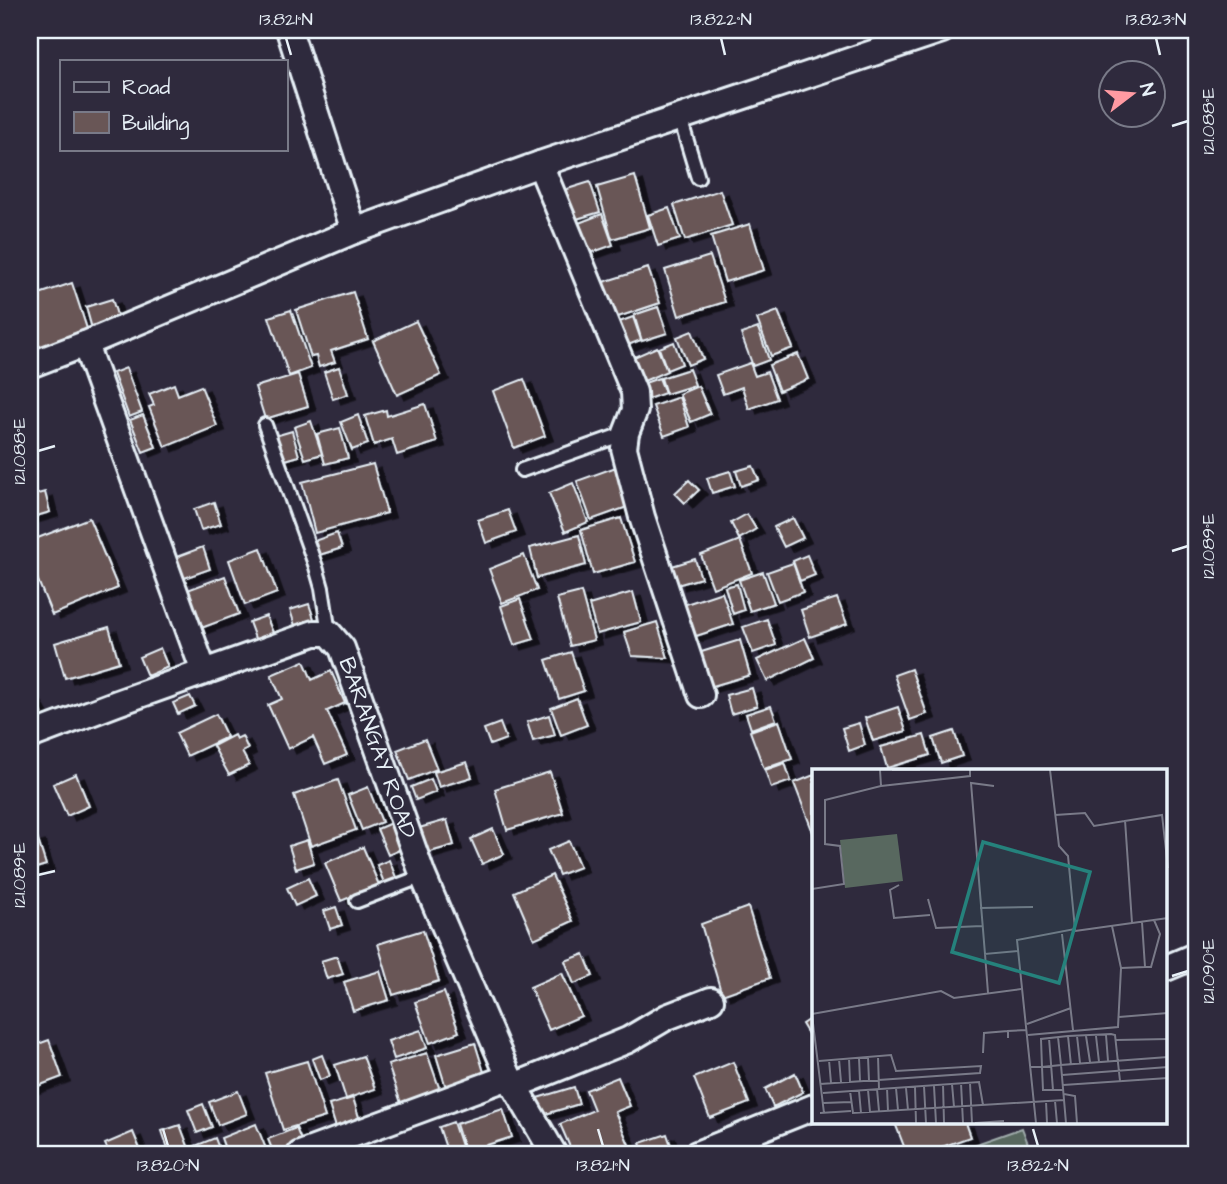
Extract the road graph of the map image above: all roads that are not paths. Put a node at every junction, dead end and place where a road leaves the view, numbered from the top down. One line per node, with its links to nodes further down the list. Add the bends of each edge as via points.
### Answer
1 (289, 30): 6 (street)
2 (943, 30): 3 (street)
3 (680, 118): 4 (street); 5 (lane)
4 (540, 164): 6 (street); 10 (street, via 634,392 635,411)
5 (698, 178)
6 (354, 231): 7 (street)
7 (85, 345): 8 (street); 13 (street)
8 (30, 365)
9 (265, 425): 12 (lane, via 319,578)
10 (626, 433): 11 (lane); 14 (street, via 624,447 642,517)
11 (522, 470)
12 (329, 633): 13 (street, BARANGAY ROAD, via 314,633); 16 (street, BARANGAY ROAD, via 342,648)
13 (204, 672): 15 (street, BARANGAY ROAD)
14 (701, 695)
15 (30, 736)
16 (423, 876): 17 (lane); 21 (street, BARANGAY ROAD)
17 (357, 901)
18 (1197, 955): 19 (street)
19 (1168, 967)
20 (711, 1000): 21 (street, via 667,1017 628,1040)
21 (511, 1081): 23 (street); 24 (street, BARANGAY ROAD)
22 (812, 1108): 25 (street)
23 (300, 1154)
24 (554, 1154)
25 (697, 1154)

